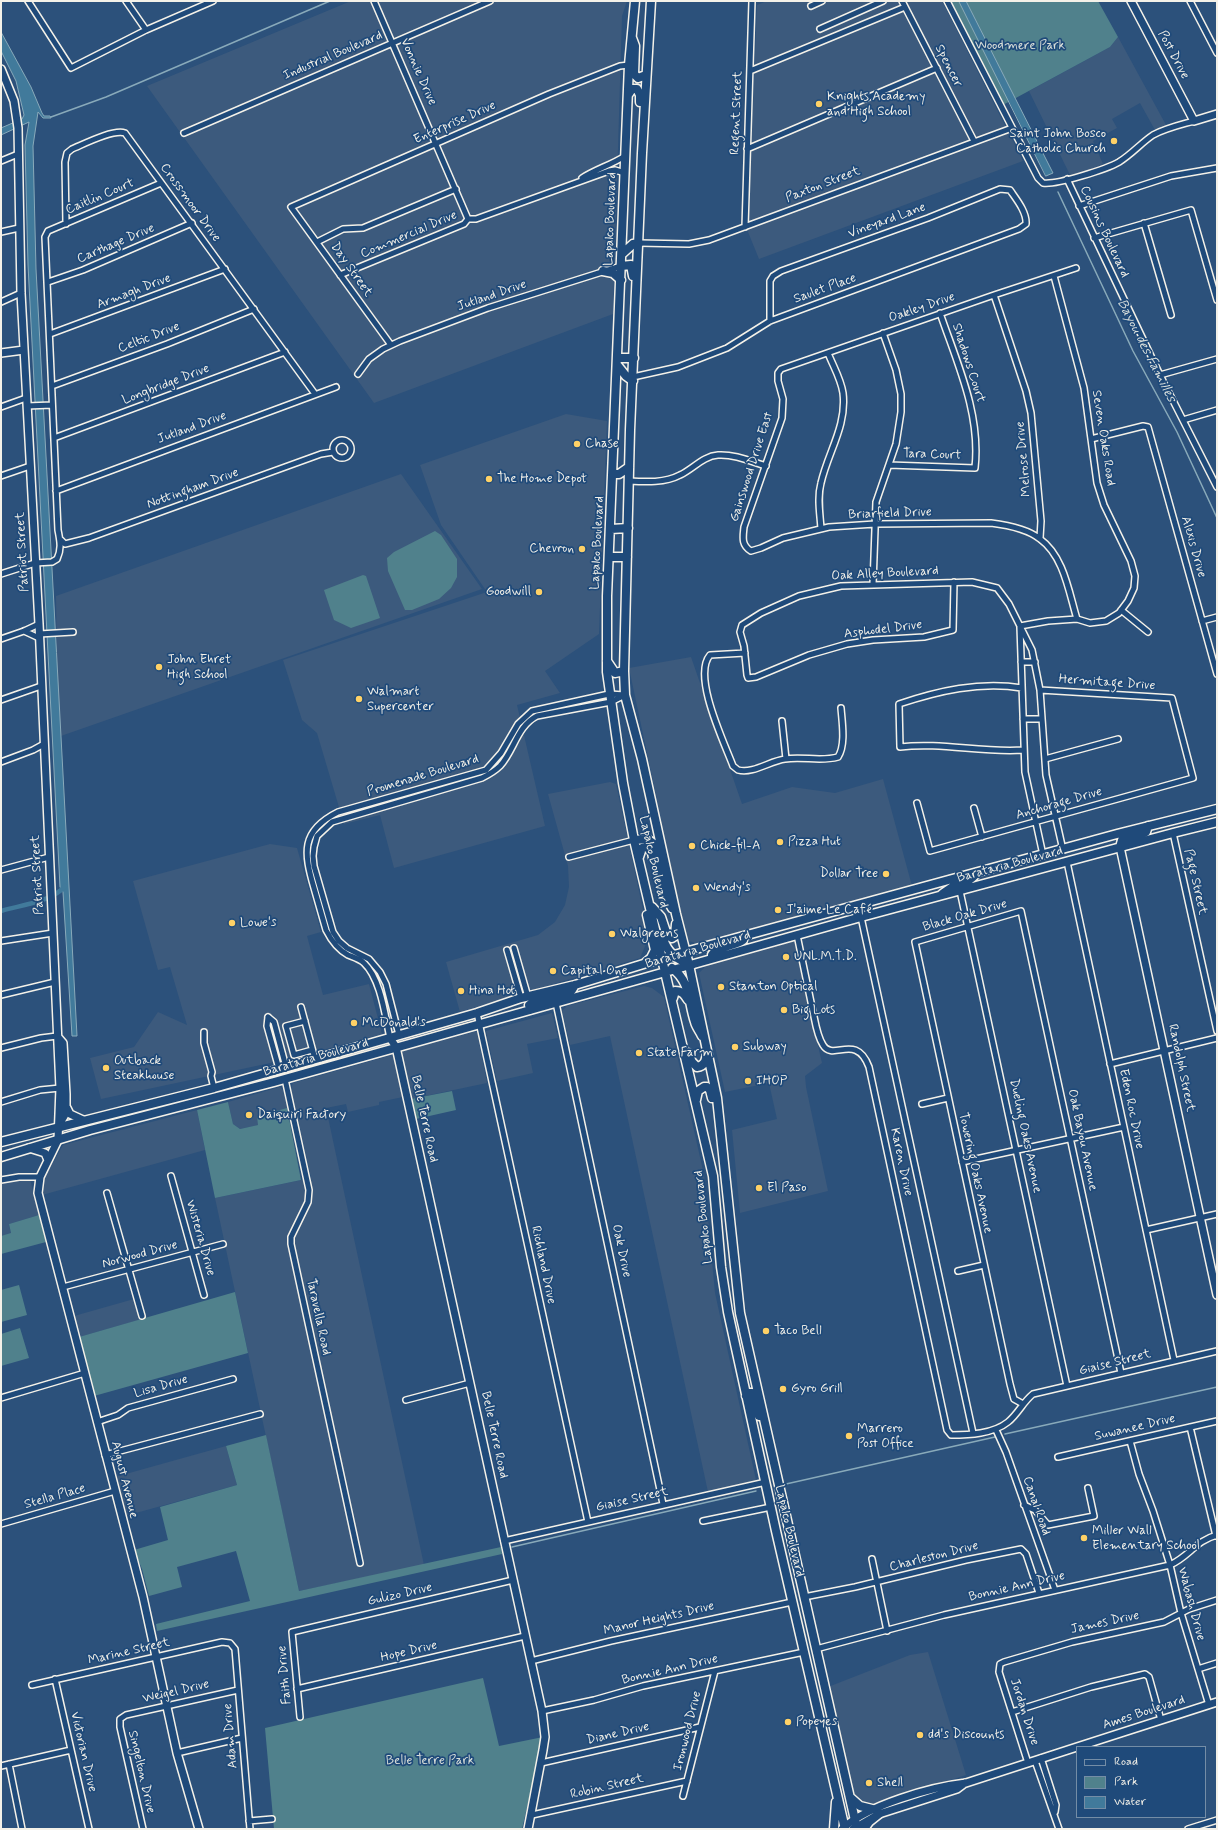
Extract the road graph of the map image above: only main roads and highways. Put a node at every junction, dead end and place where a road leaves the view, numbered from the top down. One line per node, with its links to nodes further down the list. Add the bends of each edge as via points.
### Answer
1 (635, 1): 3 (main road, Lapalco Boulevard)
2 (651, 1): 4 (main road, Lapalco Boulevard)
3 (631, 36): 4 (main road, via 635,46 634,74 638,78); 5 (main road, Lapalco Boulevard)
4 (646, 75): 6 (main road, Lapalco Boulevard)
5 (628, 95): 6 (main road, via 632,90 638,89); 8 (main road, Lapalco Boulevard)
6 (643, 124): 7 (main road, Lapalco Boulevard)
7 (639, 244): 8 (main road, via 633,244); 12 (main road, Lapalco Boulevard)
8 (622, 254): 9 (main road, Lapalco Boulevard)
9 (621, 266): 11 (main road, Lapalco Boulevard); 12 (main road, via 632,266 632,287)
10 (603, 271): 11 (main road, via 613,273)
11 (621, 280): 14 (main road, Lapalco Boulevard)
12 (636, 296): 13 (main road, Lapalco Boulevard)
13 (634, 358): 14 (main road); 15 (main road, Lapalco Boulevard)
14 (618, 362): 15 (main road, via 626,376); 16 (main road, Lapalco Boulevard)
15 (633, 379): 17 (main road, Lapalco Boulevard)
16 (616, 409): 17 (main road); 19 (main road, Lapalco Boulevard)
17 (631, 410): 18 (main road, Lapalco Boulevard)
18 (629, 467): 19 (main road, via 619,474); 20 (main road, Lapalco Boulevard)
19 (613, 474): 21 (main road, Lapalco Boulevard)
20 (628, 528): 21 (main road); 22 (main road, Lapalco Boulevard)
21 (611, 529): 23 (main road, Lapalco Boulevard)
22 (627, 556): 23 (main road); 25 (main road, Lapalco Boulevard)
23 (610, 557): 24 (main road, Lapalco Boulevard)
24 (607, 660): 25 (main road, via 615,673); 29 (main road, Lapalco Boulevard, via 610,698)
25 (624, 671): 43 (main road, Lapalco Boulevard, via 625,695)
26 (1217, 809): 28 (main road, Barataria Boulevard)
27 (1217, 822): 30 (main road, Barataria Boulevard)
28 (1148, 826): 30 (main road, via 1146,832 1122,840); 31 (main road, Barataria Boulevard)
29 (634, 840): 32 (main road, Lapalco Boulevard); 36 (main road, via 647,839 654,844)
30 (1120, 847): 33 (main road, Barataria Boulevard)
31 (1063, 850): 33 (main road, via 1060,858); 34 (main road, Barataria Boulevard)
32 (639, 857): 36 (main road, via 642,848 650,848 656,869); 41 (main road, Lapalco Boulevard)
33 (1044, 868): 37 (main road, Barataria Boulevard)
34 (978, 873): 35 (main road, Barataria Boulevard); 37 (main road, via 961,887)
35 (957, 878): 38 (main road, via 957,884); 39 (main road, Barataria Boulevard)
36 (663, 881): 43 (main road, via 666,898)
37 (960, 891): 38 (main road, Barataria Boulevard)
38 (939, 897): 44 (main road, Barataria Boulevard)
39 (871, 902): 40 (main road, Barataria Boulevard); 44 (main road)
40 (858, 905): 45 (main road, Barataria Boulevard); 46 (main road)
41 (650, 906): 42 (main road); 54 (main road, Lapalco Boulevard); 55 (main road, via 647,913 655,950 651,958)
42 (658, 913): 43 (main road, via 667,935 672,938 676,932); 52 (main road, via 665,945)
43 (676, 914): 51 (main road, Lapalco Boulevard)
44 (861, 917): 46 (main road, Barataria Boulevard)
45 (807, 919): 47 (main road, Barataria Boulevard); 48 (main road)
46 (848, 920): 48 (main road, Barataria Boulevard)
47 (796, 922): 49 (main road, Barataria Boulevard); 50 (main road)
48 (797, 935): 50 (main road, Barataria Boulevard)
49 (745, 936): 51 (main road, Barataria Boulevard); 53 (main road, via 742,941 714,951)
50 (786, 938): 53 (main road, Barataria Boulevard)
51 (686, 952): 52 (main road, Barataria Boulevard); 56 (main road, Lapalco Boulevard)
52 (673, 956): 54 (main road, Barataria Boulevard); 56 (main road)
53 (713, 958): 56 (main road, Barataria Boulevard)
54 (661, 960): 55 (main road, Barataria Boulevard); 57 (main road)
55 (642, 964): 58 (main road, Barataria Boulevard); 59 (main road, via 639,975 604,985)
56 (690, 964): 57 (main road, Barataria Boulevard); 66 (main road, Lapalco Boulevard)
57 (670, 971): 59 (main road, Barataria Boulevard); 61 (main road, Lapalco Boulevard); 62 (main road, via 680,974)
58 (575, 985): 60 (main road, Barataria Boulevard); 63 (main road, via 570,992 532,1003)
59 (596, 991): 63 (main road, Barataria Boulevard)
60 (524, 997): 64 (main road); 68 (main road, Barataria Boulevard, via 478,1013)
61 (673, 998): 62 (main road, via 675,991 680,991); 65 (main road, Lapalco Boulevard)
62 (691, 1004): 66 (main road, via 695,1023)
63 (530, 1010): 64 (main road, Barataria Boulevard)
64 (518, 1014): 70 (main road, Barataria Boulevard)
65 (679, 1026): 67 (main road, via 694,1065 703,1065); 72 (main road, Lapalco Boulevard)
66 (706, 1042): 67 (main road, Lapalco Boulevard)
67 (708, 1051): 73 (main road, Lapalco Boulevard)
68 (296, 1064): 69 (main road, Barataria Boulevard); 70 (main road)
69 (282, 1068): 71 (main road); 74 (main road, Barataria Boulevard, via 214,1088)
70 (285, 1079): 71 (main road, Barataria Boulevard)
71 (274, 1082): 75 (main road, Barataria Boulevard)
72 (696, 1104): 73 (main road, via 698,1091 707,1087); 76 (main road, Lapalco Boulevard, via 713,1176 722,1279)
73 (721, 1132): 77 (main road, Lapalco Boulevard, via 740,1313)
74 (1, 1142)
75 (1, 1157)
76 (746, 1396): 77 (main road, via 749,1392 752,1393 758,1414); 78 (main road, Lapalco Boulevard)
77 (768, 1433): 79 (main road, Lapalco Boulevard)
78 (761, 1465): 79 (main road, via 772,1489 777,1511 780,1514); 80 (main road, Lapalco Boulevard)
79 (786, 1513): 81 (main road, Lapalco Boulevard)
80 (776, 1531): 81 (main road, via 780,1525 783,1528 790,1556); 82 (main road, Lapalco Boulevard)
81 (797, 1567): 83 (main road, Lapalco Boulevard)
82 (811, 1686): 83 (main road, via 819,1699 825,1723); 84 (main road, Lapalco Boulevard)
83 (833, 1722): 85 (main road, Lapalco Boulevard)
84 (822, 1733): 85 (main road, via 832,1740 837,1760); 87 (main road, Lapalco Boulevard)
85 (843, 1769): 86 (main road, Lapalco Boulevard)
86 (847, 1788): 88 (main road, Lapalco Boulevard); 88 (main road, via 857,1805 875,1812 869,1822)
87 (836, 1795): 89 (main road, Lapalco Boulevard); 90 (main road)
88 (857, 1826)
89 (844, 1828)
90 (834, 1829)

